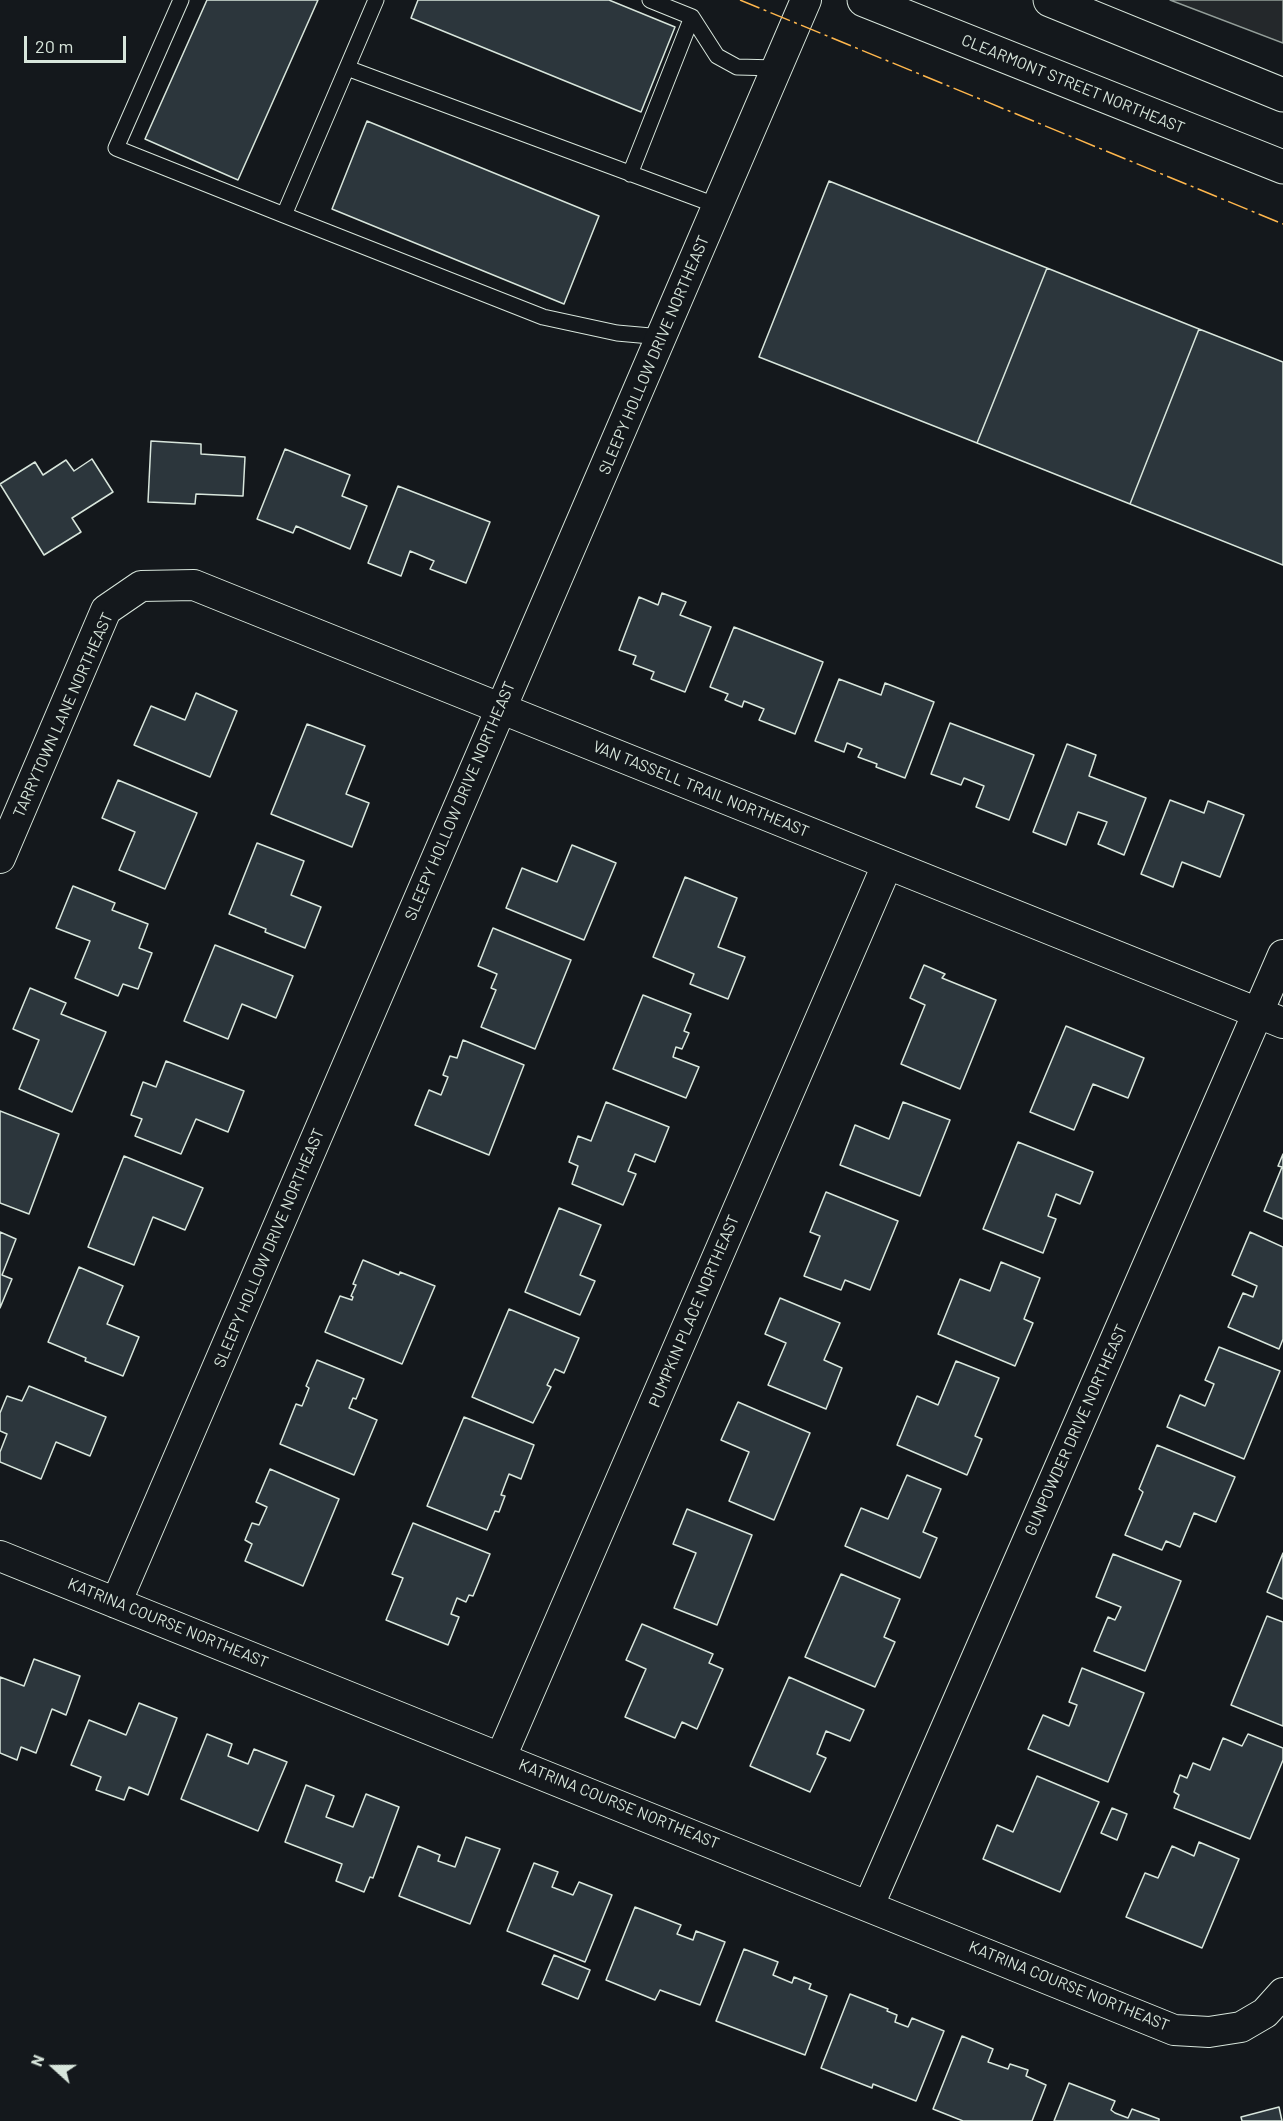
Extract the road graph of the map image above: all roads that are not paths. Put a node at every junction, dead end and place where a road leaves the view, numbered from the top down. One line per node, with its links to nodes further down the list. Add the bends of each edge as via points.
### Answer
1 (181, 0): 14 (lane, via 116,148)
2 (375, 0): 8 (lane)
3 (650, 0): 7 (lane)
4 (807, 0): 9 (street, SLEEPY HOLLOW DRIVE NORTHEAST)
5 (864, 0): 11 (street, CLEARMONT STREET NORTHEAST)
6 (1050, 0): 10 (street)
7 (692, 17): 9 (lane, via 717,56 737,67); 12 (lane)
8 (347, 68): 12 (lane); 14 (lane)
9 (777, 68): 13 (street, SLEEPY HOLLOW DRIVE NORTHEAST)
10 (1283, 95)
11 (1283, 167)
12 (630, 174): 13 (lane)
13 (718, 206): 15 (street, SLEEPY HOLLOW DRIVE NORTHEAST)
14 (284, 215): 15 (lane, via 543,317 617,333)
15 (662, 337): 17 (street, SLEEPY HOLLOW DRIVE NORTHEAST)
16 (141, 585): 17 (street, VAN TASSELL TRAIL NORTHEAST, via 194,585); 18 (street, TARRYTOWN LANE NORTHEAST, via 106,610)
17 (501, 707): 19 (street, VAN TASSELL TRAIL NORTHEAST); 23 (street, SLEEPY HOLLOW DRIVE NORTHEAST)
18 (0, 858)
19 (887, 865): 21 (street, VAN TASSELL TRAIL NORTHEAST); 24 (street, PUMPKIN PLACE NORTHEAST)
20 (1283, 955): 21 (street, GUNPOWDER DRIVE NORTHEAST)
21 (1270, 1018): 25 (street, GUNPOWDER DRIVE NORTHEAST)
22 (0, 1556): 23 (street, KATRINA COURSE NORTHEAST)
23 (116, 1603): 24 (street, KATRINA COURSE NORTHEAST)
24 (501, 1756): 25 (street, KATRINA COURSE NORTHEAST)
25 (869, 1905): 26 (street, KATRINA COURSE NORTHEAST, via 1174,2030 1209,2032 1241,2027 1265,2013)
26 (1283, 1993)

